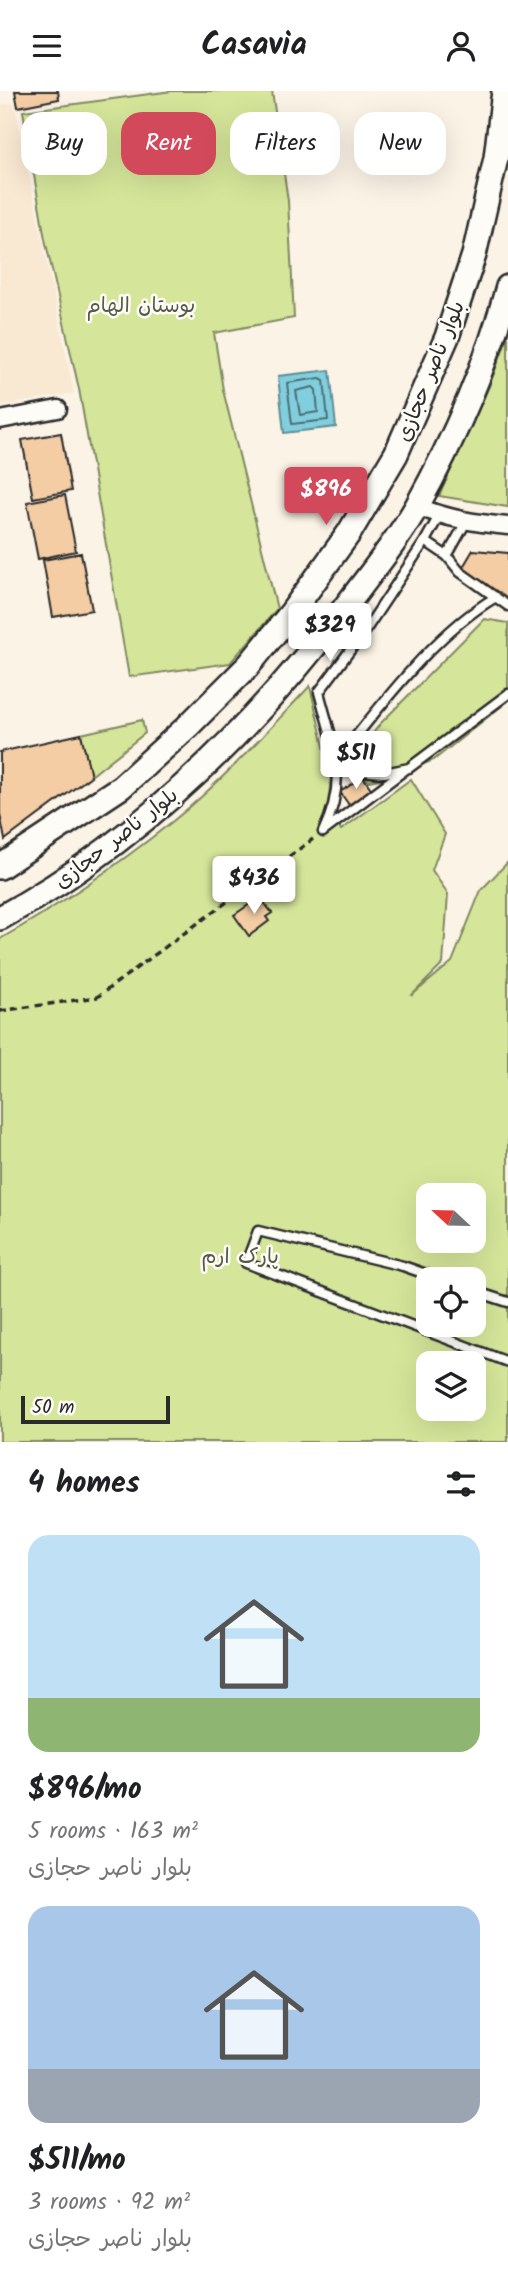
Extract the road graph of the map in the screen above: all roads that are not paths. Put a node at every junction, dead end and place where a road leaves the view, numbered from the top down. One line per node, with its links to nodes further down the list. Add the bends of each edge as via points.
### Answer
1 (504, 91): 16 (main road, بلوار ناصر حجازی, via 496,158 474,255 447,337 396,454 349,533 248,666 187,727 121,787)
2 (508, 287): 5 (main road, بلوار ناصر حجازی, via 451,438)
3 (58, 409): 4 (street)
4 (0, 420)
5 (417, 506): 6 (street); 17 (main road, بلوار ناصر حجازی, via 311,653 216,757 113,845 48,892)
6 (439, 516): 7 (street); 9 (lane)
7 (466, 521): 8 (street); 10 (lane)
8 (508, 526)
9 (425, 541): 10 (lane); 14 (lane, via 319,692)
10 (447, 556): 11 (lane, via 460,572)
11 (496, 597): 12 (lane); 14 (lane, via 445,637)
12 (508, 606)
13 (508, 694): 15 (lane)
14 (336, 761): 15 (lane, via 359,771); 15 (lane, via 334,810 323,832)
15 (409, 768)
16 (0, 867)
17 (0, 918)
18 (416, 1271): 21 (lane, via 258,1231 246,1263)
19 (486, 1295): 20 (lane)
20 (508, 1302)
21 (416, 1327)
22 (443, 1337): 24 (lane)
23 (508, 1351): 24 (lane)
24 (507, 1361)

